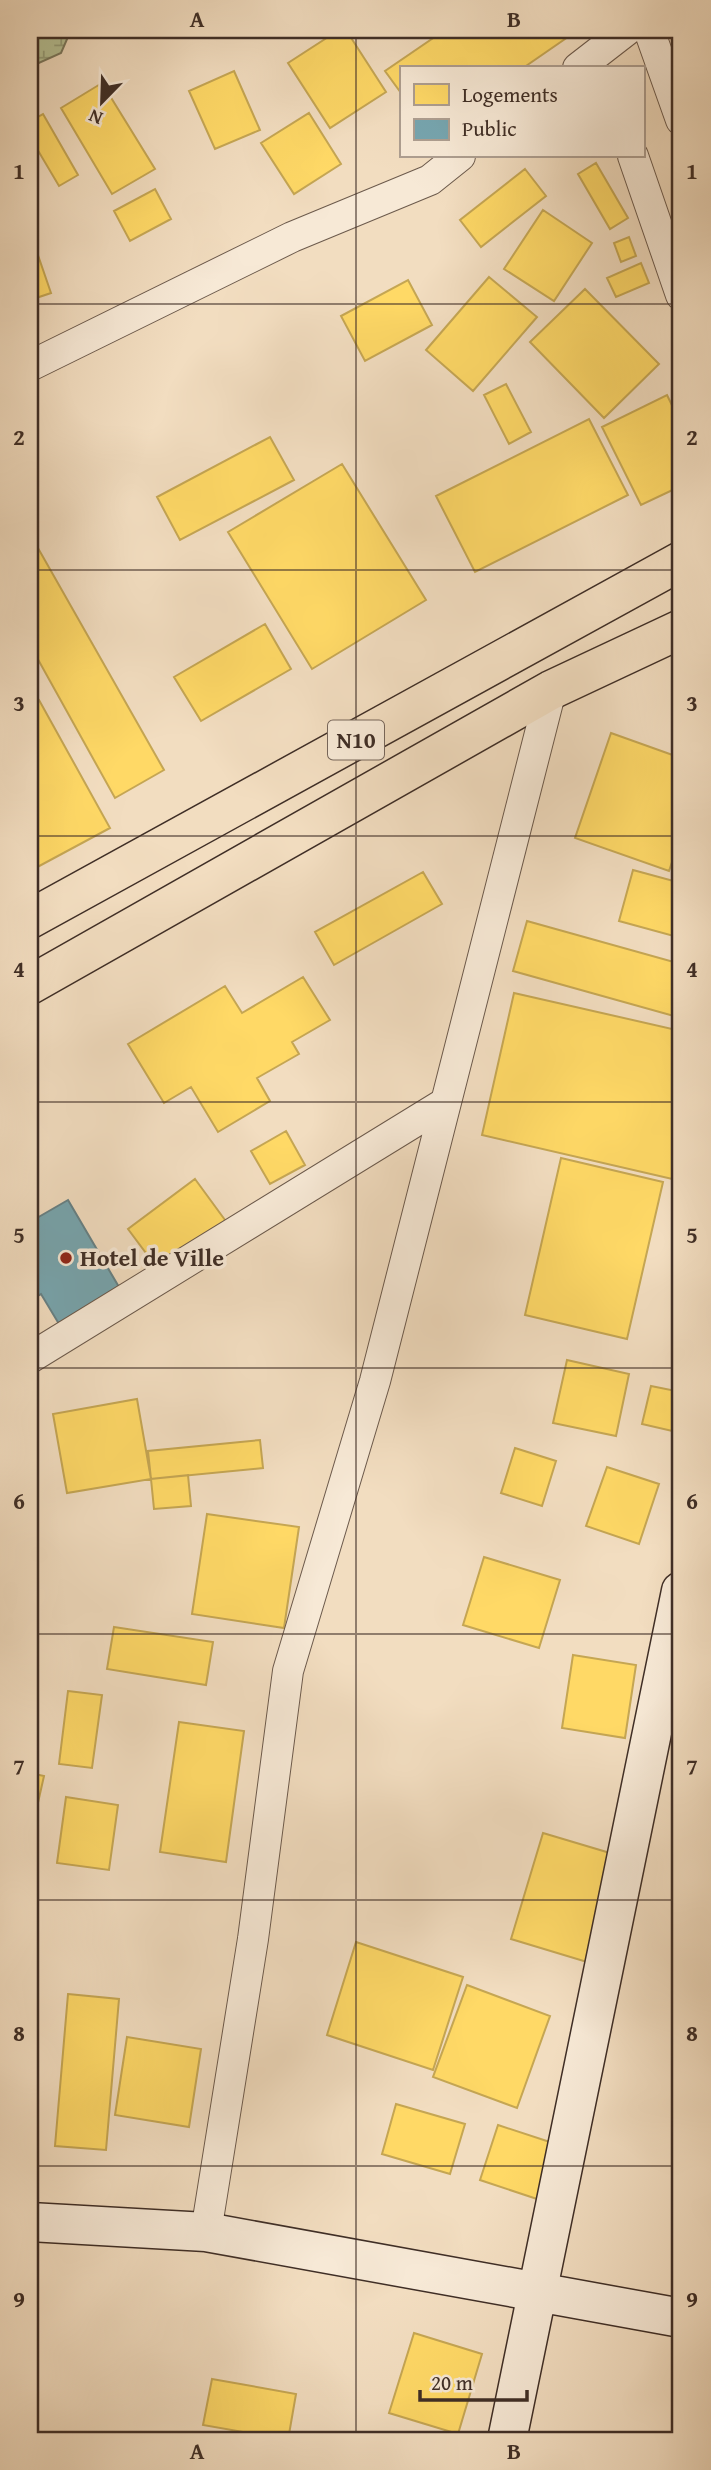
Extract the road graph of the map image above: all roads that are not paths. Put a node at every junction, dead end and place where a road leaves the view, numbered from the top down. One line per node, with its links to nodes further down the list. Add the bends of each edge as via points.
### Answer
1 (627, 30): 3 (street)
2 (649, 30): 4 (street)
3 (592, 55)
4 (681, 120)
5 (458, 158): 8 (street, via 430,180 292,237)
6 (634, 158): 7 (street)
7 (681, 295)
8 (30, 366)
9 (681, 561): 12 (highway, N10)
10 (681, 629): 11 (highway, N10)
11 (551, 690): 13 (highway, N10); 14 (street)
12 (30, 919)
13 (30, 985)
14 (445, 1103): 15 (street); 18 (street, via 375,1381 288,1671 253,1939)
15 (30, 1358)
16 (681, 1591): 19 (street)
17 (30, 2222): 18 (street)
18 (206, 2232): 19 (street)
19 (538, 2293): 20 (street); 21 (street)
20 (681, 2318)
21 (507, 2440)

